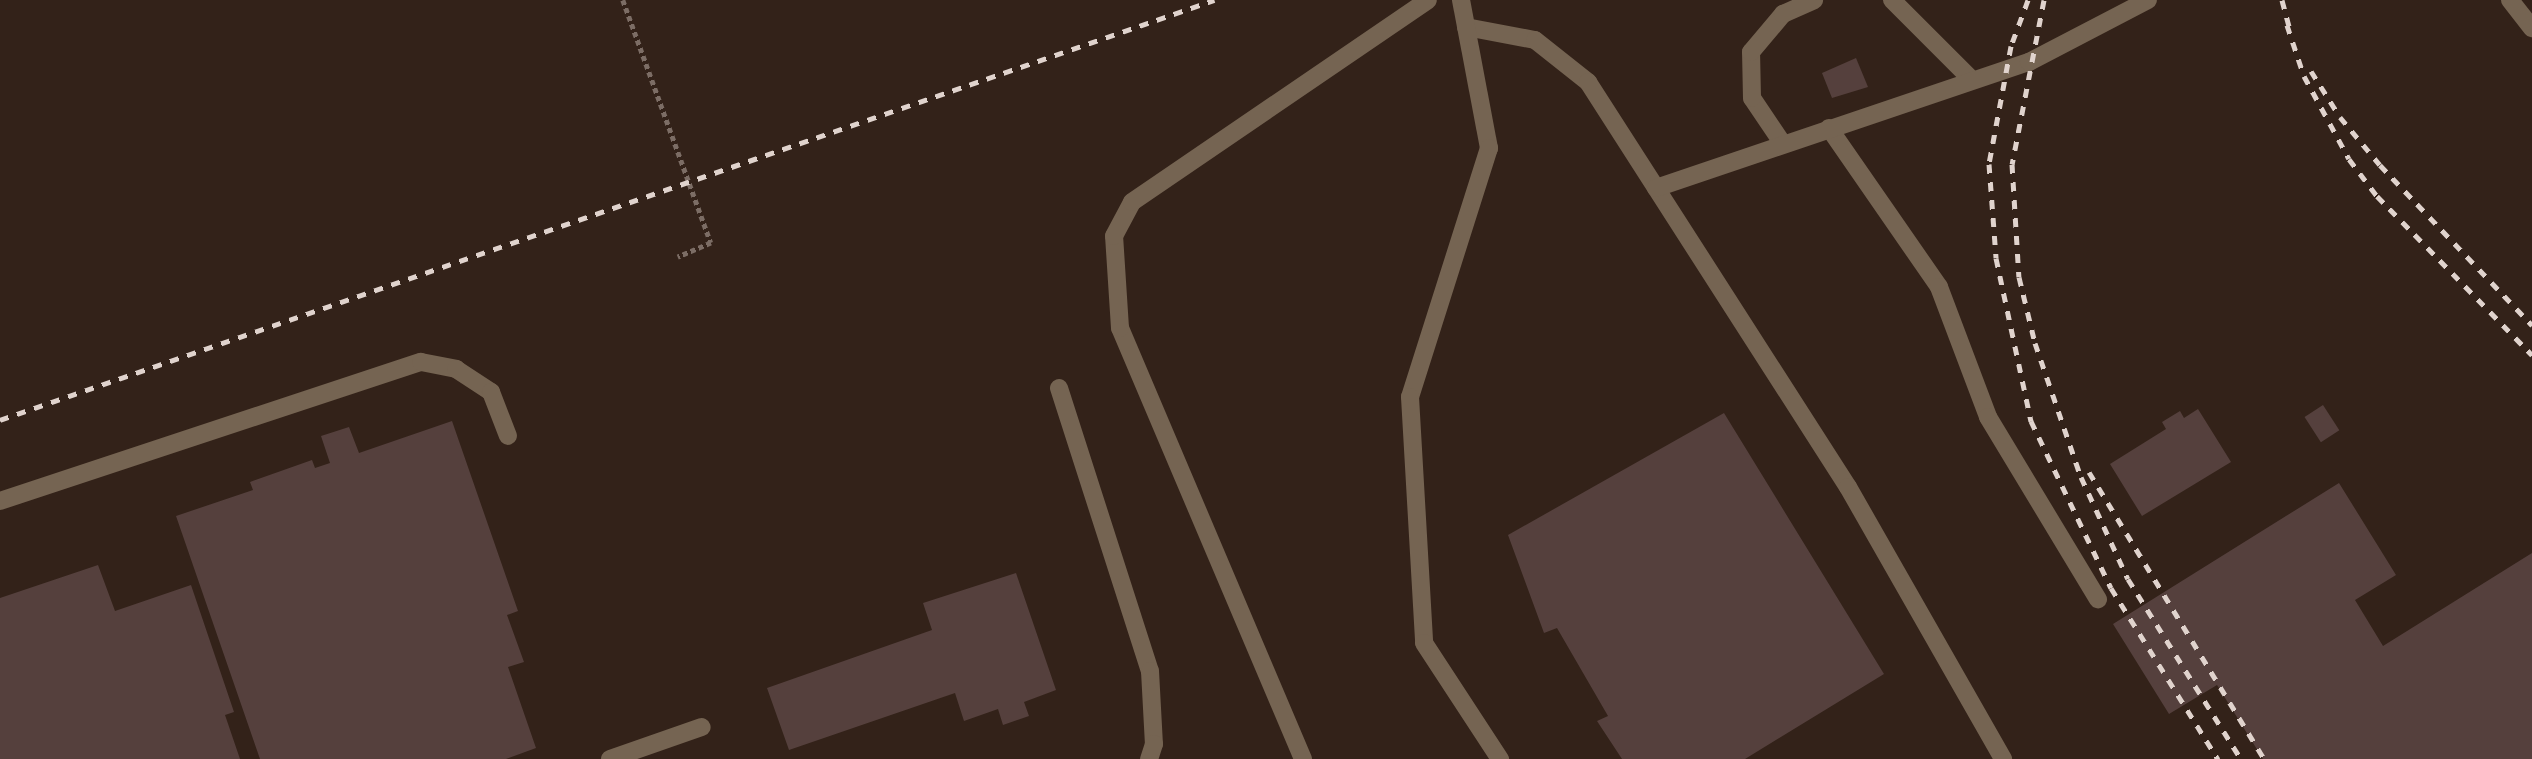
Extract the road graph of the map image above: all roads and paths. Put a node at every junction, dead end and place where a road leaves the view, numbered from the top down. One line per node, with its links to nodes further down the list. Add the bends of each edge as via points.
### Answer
1 (623, 0): 14 (path, via 711,243)
2 (1428, 0): 22 (street, via 1132,202 1114,236 1120,328)
3 (1461, 0): 8 (street)
4 (1814, 0): 12 (street, via 1783,14 1751,52 1752,99)
5 (1892, 0): 10 (street)
6 (2148, 0): 10 (street, via 2029,62)
7 (2510, 0): 9 (street)
8 (1466, 27): 13 (street, via 1535,40 1588,82); 23 (street, via 1489,148 1410,397 1424,643)
9 (2532, 28)
10 (1972, 80): 11 (street)
11 (1829, 128): 12 (street); 18 (street, via 1939,287 1988,417)
12 (1783, 144): 13 (street)
13 (1656, 188): 24 (street, via 1848,487)
14 (678, 257)
15 (1059, 388): 21 (street, via 1150,671 1154,744)
16 (508, 436): 17 (street, via 491,392 456,369 421,362)
17 (0, 501)
18 (2098, 599)
19 (702, 727): 20 (street)
20 (610, 759)
21 (1149, 759)
22 (1303, 759)
23 (1500, 759)
24 (2003, 759)

